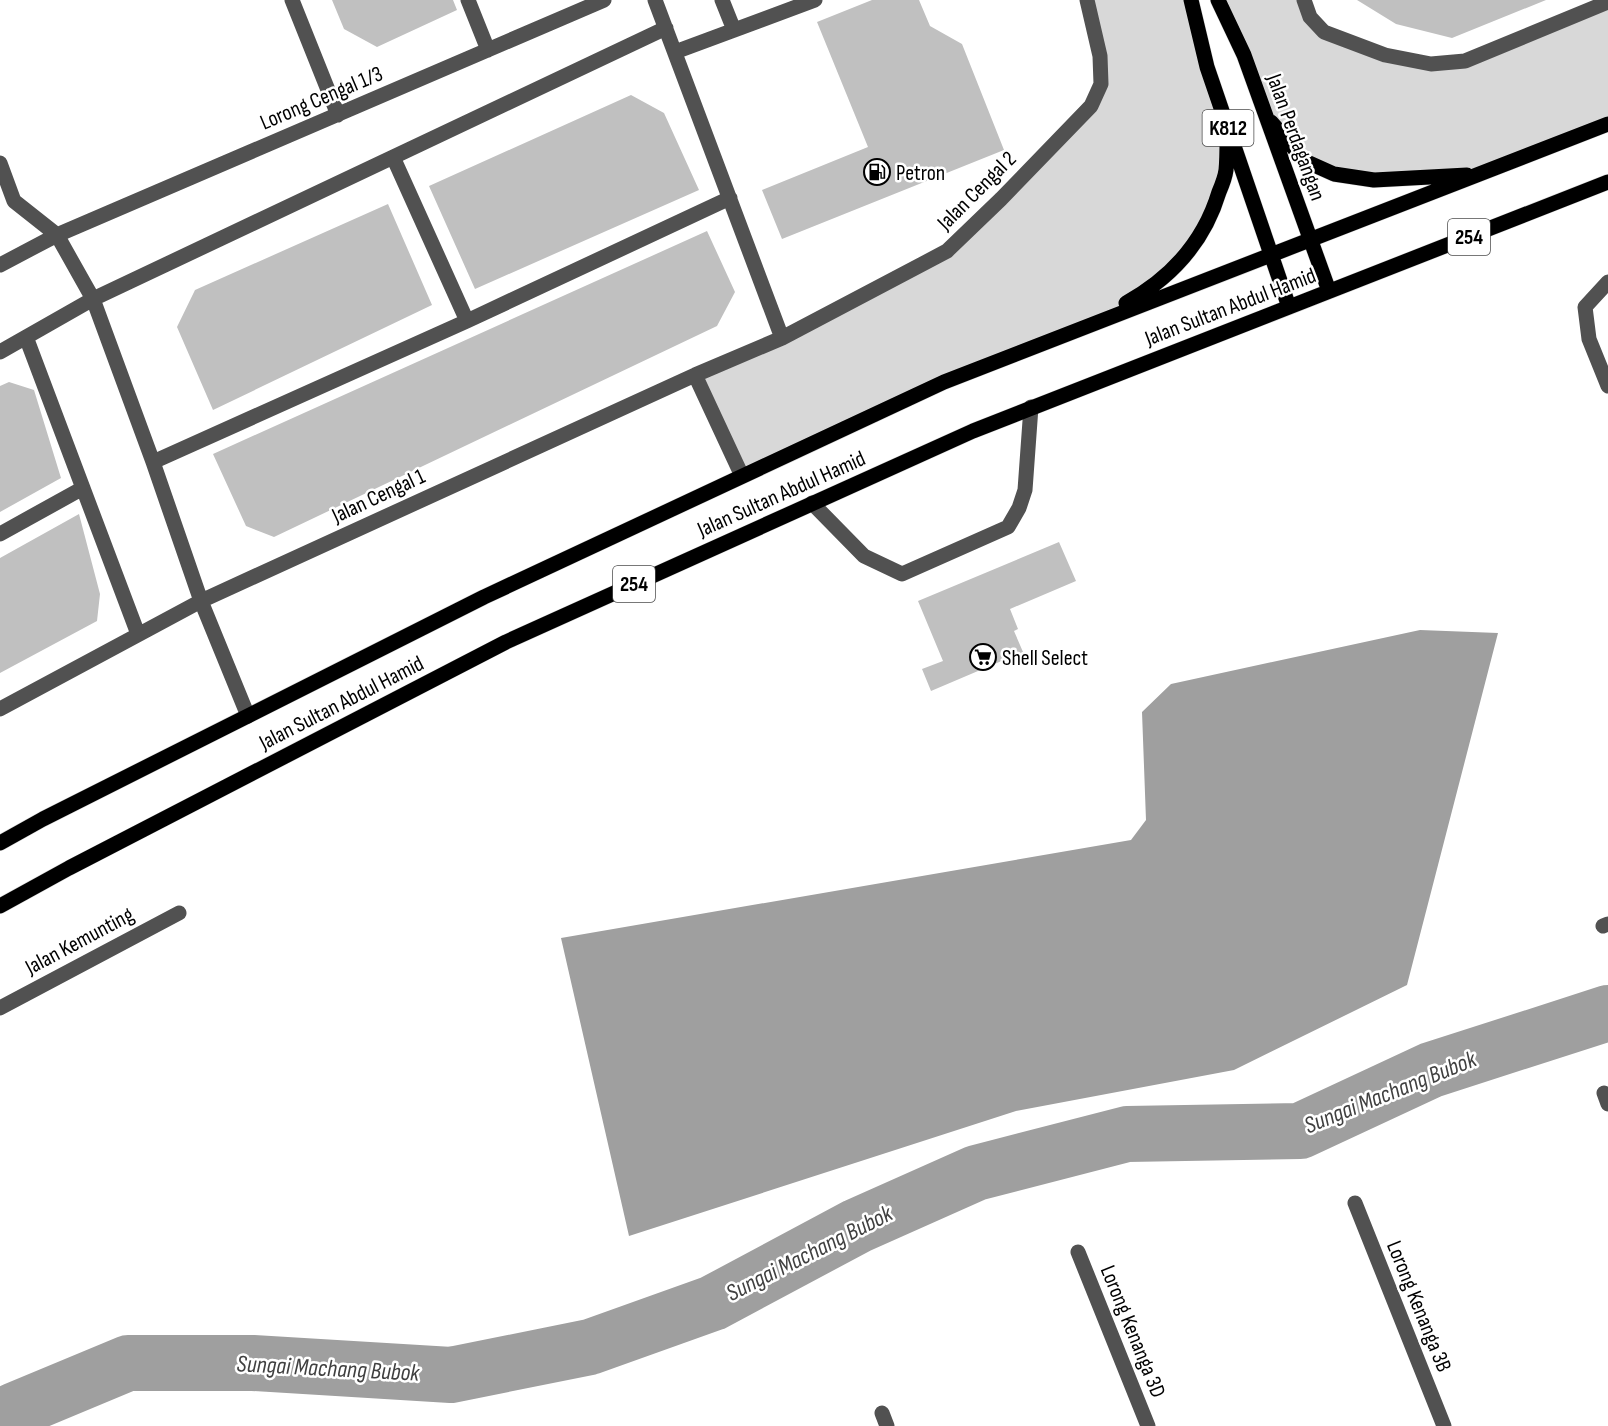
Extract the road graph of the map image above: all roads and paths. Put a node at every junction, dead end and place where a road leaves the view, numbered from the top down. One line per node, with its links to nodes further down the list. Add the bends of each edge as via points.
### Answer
1 (292, 0): 16 (street)
2 (468, 0): 14 (street)
3 (604, 0): 14 (street, Lorong Cengal 1/3)
4 (655, 0): 12 (street)
5 (722, 0): 13 (street)
6 (814, 0): 13 (street)
7 (1087, 0): 36 (street, Jalan Cengal 2, via 1101,65 1101,84 1091,106 947,251)
8 (1191, 0): 19 (main road, K812)
9 (1218, 0): 17 (main road, Jalan Perdagangan / K812)
10 (1304, 0): 11 (street, via 1310,17 1324,32 1385,55 1431,64 1465,61)
11 (1608, 2)
12 (666, 28): 15 (street); 20 (street)
13 (734, 30): 15 (street)
14 (488, 50): 16 (street, Lorong Cengal 1/3)
15 (675, 52): 24 (street)
16 (338, 114): 25 (street, Lorong Cengal 1/3)
17 (1266, 116): 22 (main road, via 1305,161 1334,174 1374,180); 26 (main road, Jalan Perdagangan / K812)
18 (1608, 124): 22 (main road, Jalan Sultan Abdul Hamid / 254)
19 (1227, 128): 27 (main road, K812); 34 (main road, via 1223,182 1213,213 1190,251 1141,295)
20 (393, 157): 31 (street); 33 (street)
21 (0, 163): 25 (street, via 14,201)
22 (1480, 175): 26 (main road, Jalan Sultan Abdul Hamid / 254)
23 (1608, 182): 30 (main road, Jalan Sultan Abdul Hamid / 254)
24 (730, 198): 33 (street); 36 (street)
25 (57, 236): 28 (street, Lorong Cengal 1/3); 31 (street)
26 (1310, 240): 27 (main road, Jalan Sultan Abdul Hamid / 254); 30 (main road, Jalan Perdagangan / K812)
27 (1271, 255): 32 (main road, K812); 34 (main road, Jalan Sultan Abdul Hamid / 254)
28 (0, 265)
29 (1608, 282): 39 (street, via 1586,307 1589,339)
30 (1329, 291): 32 (main road, Jalan Sultan Abdul Hamid / 254)
31 (93, 299): 35 (street); 41 (street)
32 (1289, 306): 40 (main road, Jalan Sultan Abdul Hamid / 254)
33 (467, 321): 41 (street)
34 (1082, 328): 42 (main road, Jalan Sultan Abdul Hamid / 254, via 944,382)
35 (26, 337): 37 (street); 43 (street)
36 (782, 338): 38 (street, Jalan Cengal 1)
37 (0, 352)
38 (695, 375): 42 (street); 46 (street, Jalan Cengal 1)
39 (1608, 386)
40 (1031, 407): 44 (main road, Jalan Sultan Abdul Hamid / 254); 44 (street, via 1025,490 1008,527 902,574 864,556)
41 (153, 462): 46 (street)
42 (742, 476): 49 (main road, Jalan Sultan Abdul Hamid / 254, via 484,597)
43 (83, 488): 45 (street); 47 (street)
44 (812, 503): 51 (main road, Jalan Sultan Abdul Hamid / 254, via 506,642)
45 (0, 534)
46 (201, 601): 47 (street, Jalan Cengal 1); 49 (street)
47 (138, 634): 48 (street, Jalan Cengal 1)
48 (0, 709)
49 (248, 716): 50 (main road, Jalan Sultan Abdul Hamid / 254)
50 (0, 843)
51 (0, 906)
52 (179, 913): 53 (street, Jalan Kemunting)
53 (0, 1008)
54 (1355, 1203): 57 (street, Lorong Kenanga 3B)
55 (1078, 1252): 56 (street, Lorong Kenanga 3D)
56 (1148, 1426)
57 (1444, 1426)

